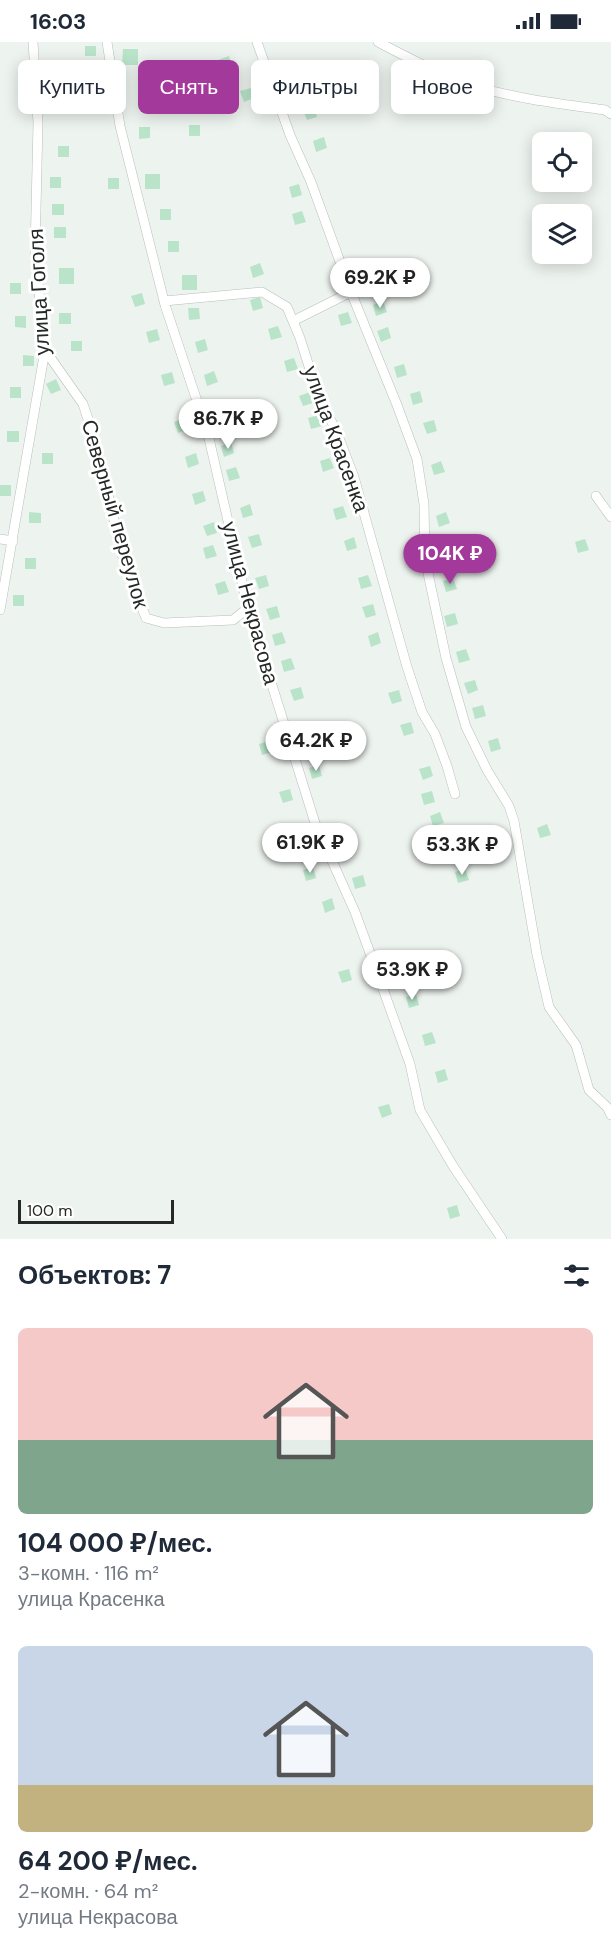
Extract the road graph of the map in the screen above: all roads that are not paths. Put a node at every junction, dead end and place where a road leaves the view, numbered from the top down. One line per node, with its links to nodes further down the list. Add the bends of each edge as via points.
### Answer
1 (33, 42): 9 (street, улица Гоголя, via 38,123 35,253)
2 (107, 42): 7 (street, улица Некрасова, via 120,126)
3 (256, 42): 6 (street)
4 (378, 42): 5 (street, via 473,86)
5 (611, 114)
6 (351, 292): 8 (street); 17 (street, via 417,459 424,504 425,559 446,658 466,727 514,821 549,1007 576,1045 589,1090)
7 (164, 301): 8 (street, улица Красенка, via 262,292 287,307); 14 (street, улица Некрасова, via 208,434)
8 (293, 321): 16 (street, улица Красенка, via 354,477 407,667)
9 (45, 350): 13 (street, улица Гоголя); 14 (street, Северный переулок, via 83,404 124,562 146,618 164,623 233,620)
10 (596, 496): 11 (street)
11 (611, 517)
12 (0, 539): 13 (street)
13 (13, 541): 15 (street, улица Гоголя)
14 (248, 608): 18 (street, улица Некрасова, via 315,822 378,975 410,1064 420,1110)
15 (0, 610)
16 (455, 794)
17 (611, 1115)
18 (502, 1239)

